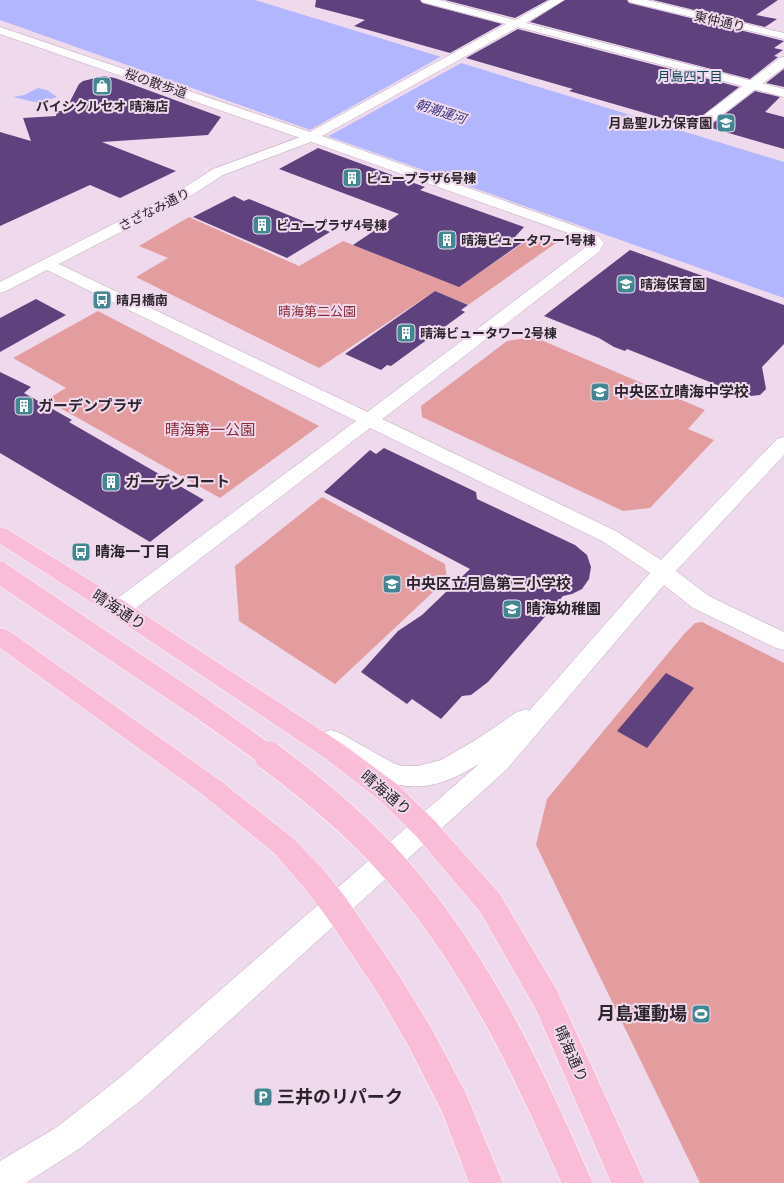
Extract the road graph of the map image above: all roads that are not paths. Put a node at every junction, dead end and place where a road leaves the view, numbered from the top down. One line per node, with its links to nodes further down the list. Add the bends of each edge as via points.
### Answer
1 (426, 0): 4 (street)
2 (559, 0): 4 (street, さざなみ通り)
3 (633, 0): 6 (street, 東仲通り)
4 (516, 23): 8 (street); 11 (street, さざなみ通り)
5 (0, 30): 11 (street, 桜の散歩道)
6 (784, 36)
7 (784, 61): 8 (street)
8 (752, 85): 9 (street); 10 (street)
9 (784, 93)
10 (701, 124)
11 (314, 136): 12 (street, さざなみ通り, via 218,172 187,192); 14 (street, 桜の散歩道, via 587,235 596,243 593,249)
12 (46, 264): 13 (street, さざなみ通り); 14 (street)
13 (0, 288)
14 (369, 420): 17 (street, via 609,536); 19 (street)
15 (784, 443): 17 (street)
16 (0, 534): 19 (main road, 晴海通り)
17 (663, 572): 21 (street, via 701,602); 23 (street)
18 (0, 573): 28 (main road, bridge, via 279,763 331,804 375,846 408,882 475,973 543,1105)
19 (119, 609): 22 (main road, 晴海通り)
20 (0, 636): 25 (main road, via 230,803 284,846)
21 (784, 642)
22 (217, 675): 23 (street, via 375,765 401,776 426,776 460,762); 24 (main road, 晴海通り, via 335,752 389,793)
23 (555, 698): 24 (street, via 498,762)
24 (426, 828): 25 (street); 29 (main road, 晴海通り, via 490,903 547,1000)
25 (336, 907): 26 (street, via 133,1087 68,1138); 27 (main road, via 388,982 421,1039 455,1104)
26 (0, 1180)
27 (486, 1183)
28 (577, 1183)
29 (628, 1183)

